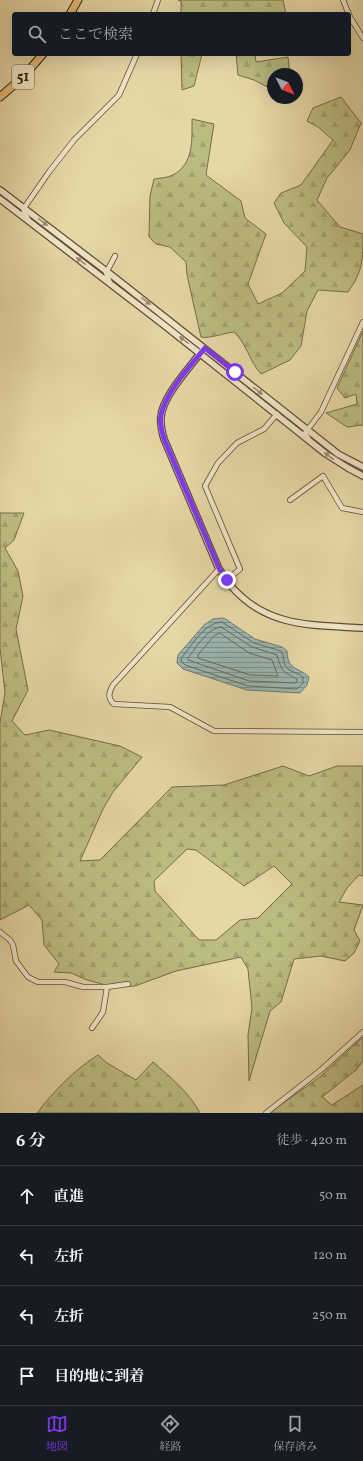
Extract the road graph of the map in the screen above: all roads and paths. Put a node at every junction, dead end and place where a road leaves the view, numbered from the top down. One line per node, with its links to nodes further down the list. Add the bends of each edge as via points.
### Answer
1 (78, 0): 4 (highway)
2 (158, 0): 5 (street)
3 (343, 0): 6 (street)
4 (71, 12)
5 (154, 12)
6 (348, 12)
7 (351, 19): 8 (street)
8 (363, 38)
9 (41, 56): 11 (highway, 51)
10 (136, 56): 14 (street, via 119,95 74,140)
11 (0, 98)
12 (0, 190): 14 (street)
13 (0, 199): 15 (street)
14 (24, 208): 15 (street); 17 (street, one-way to 17)
15 (29, 221): 18 (street, one-way to 15)
16 (114, 256): 17 (street)
17 (107, 271): 18 (street); 20 (street, one-way to 20)
18 (110, 283): 21 (street, one-way to 18)
19 (363, 322): 23 (street, via 321,412)
20 (205, 348): 21 (street); 23 (street, one-way to 23)
21 (201, 354): 22 (street); 29 (street, via 166,400 161,416 161,428)
22 (277, 414): 24 (street); 30 (street, via 264,429 236,443 218,463 206,486 240,569)
23 (307, 429): 24 (street, via 305,433); 25 (street, via 338,454)
24 (308, 439): 26 (street, one-way to 24, via 337,462)
25 (363, 467)
26 (363, 476)
27 (290, 500): 28 (street, via 323,476 342,508)
28 (363, 512)
29 (219, 568): 30 (street); 32 (street, via 113,685 110,690 110,701 114,704 170,707 214,731)
30 (227, 580): 31 (street, via 245,600 260,611 277,618 295,623)
31 (363, 628)
32 (363, 732)
33 (0, 932): 35 (street, via 14,945 16,961 28,977 38,982)
34 (128, 984): 35 (street)
35 (107, 987): 36 (street, via 103,1012)
36 (92, 1028)
37 (363, 1032): 38 (street, via 322,1069)
38 (266, 1113)

